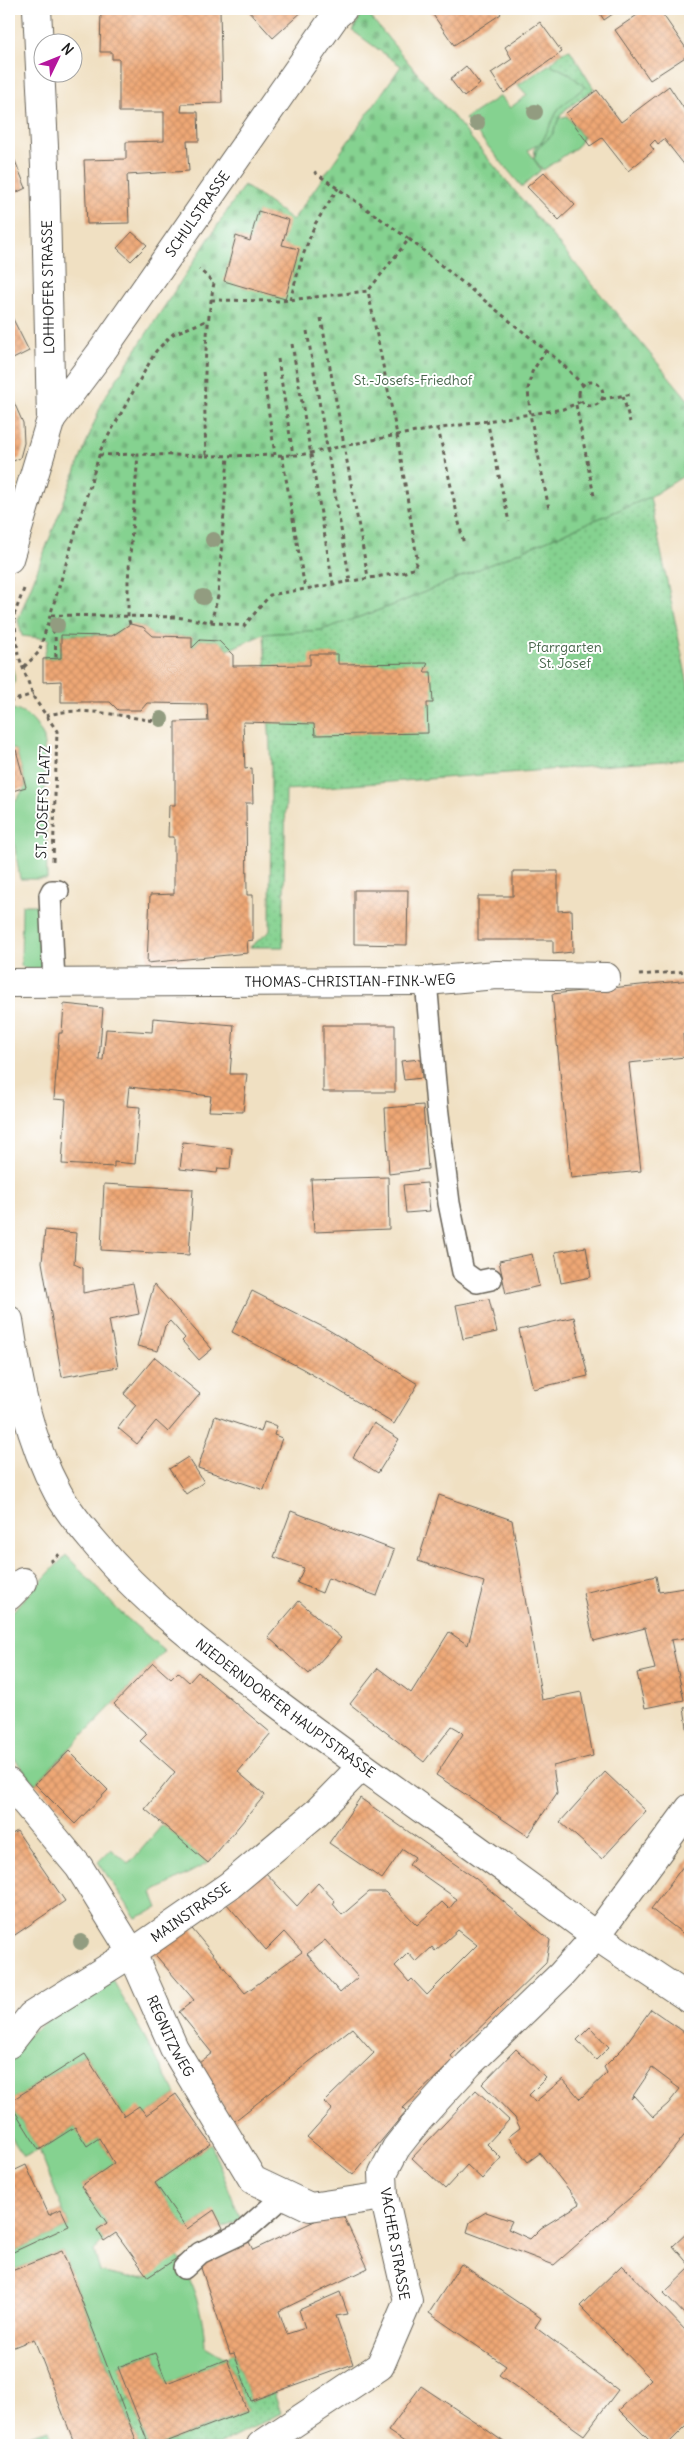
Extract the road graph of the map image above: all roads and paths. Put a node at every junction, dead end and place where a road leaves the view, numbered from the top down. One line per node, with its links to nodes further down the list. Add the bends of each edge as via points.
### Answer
1 (37, 9): 24 (street, LOHHOFER STRASSE, via 45,166)
2 (342, 9): 6 (street, SCHULSTRASSE)
3 (313, 171): 4 (path)
4 (338, 188): 5 (path); 9 (path, via 314,224)
5 (408, 239): 7 (path); 14 (path)
6 (176, 246): 8 (path, via 214,283); 24 (street, SCHULSTRASSE)
7 (368, 291): 9 (path); 28 (path)
8 (211, 300): 9 (path); 11 (path)
9 (290, 300)
10 (321, 318): 29 (path)
11 (208, 320): 33 (path, via 173,334 156,351); 37 (path, via 203,393)
12 (306, 331): 30 (path)
13 (292, 344): 31 (path)
14 (546, 350): 17 (path); 23 (path, via 532,372 528,389)
15 (278, 359): 36 (path)
16 (262, 373): 34 (path)
17 (583, 385): 20 (path, via 599,384 603,391); 21 (path, via 579,394)
18 (633, 394): 19 (path)
19 (623, 396): 20 (path); 26 (path)
20 (602, 399): 21 (path, via 592,406)
21 (582, 401): 22 (path)
22 (576, 404): 23 (path); 39 (path)
23 (530, 414): 25 (path); 40 (path)
24 (51, 419): 43 (street, LOHHOFER STRASSE)
25 (488, 420): 27 (path); 41 (path)
26 (630, 422)
27 (438, 428): 28 (path); 42 (path)
28 (397, 435): 29 (path); 44 (path, via 417,558 415,568)
29 (345, 446): 30 (path); 44 (path)
30 (326, 450): 31 (path); 45 (path)
31 (310, 453): 36 (path); 46 (path)
32 (138, 454): 33 (path); 37 (path); 49 (path)
33 (99, 455): 48 (path)
34 (275, 455): 35 (path); 38 (path)
35 (282, 455): 36 (path); 47 (path)
36 (293, 455)
37 (206, 456): 38 (path)
38 (228, 456): 50 (path, via 218,596)
39 (594, 496)
40 (549, 509)
41 (510, 522)
42 (464, 545)
43 (9, 559)
44 (368, 577): 45 (path)
45 (350, 581): 46 (path)
46 (333, 584): 47 (path)
47 (305, 589): 50 (path, via 270,596 244,626)
48 (51, 615): 49 (path); 51 (path)
49 (128, 617): 50 (path, via 176,617); 52 (path)
50 (211, 622)
51 (48, 623): 54 (path, via 55,634); 55 (path, via 39,652)
52 (130, 624)
53 (18, 654): 55 (path, ST. JOSEFS PLATZ)
54 (56, 658)
55 (24, 667): 56 (path, ST. JOSEFS PLATZ)
56 (33, 694): 57 (path); 58 (path, ST. JOSEFS PLATZ)
57 (9, 702)
58 (46, 716): 59 (path, via 60,711 81,712); 60 (path, ST. JOSEFS PLATZ, via 57,731)
59 (163, 722)
60 (55, 891): 65 (lane)
61 (690, 971): 62 (path)
62 (606, 978): 63 (street, THOMAS-CHRISTIAN-FINK-WEG, via 497,975)
63 (426, 981): 65 (street, THOMAS-CHRISTIAN-FINK-WEG); 66 (lane, via 448,1194 463,1272 477,1282)
64 (9, 983): 65 (street, THOMAS-CHRISTIAN-FINK-WEG)
65 (54, 983)
66 (491, 1279)
67 (9, 1320): 68 (street, NIEDERNDORFER HAUPTSTRASSE)
68 (14, 1394): 69 (street, NIEDERNDORFER HAUPTSTRASSE, via 59,1496 138,1592 201,1645)
69 (362, 1766): 72 (street, NIEDERNDORFER HAUPTSTRASSE, via 489,1855); 73 (street, MAINSTRASSE, via 316,1813 230,1885)
70 (9, 1783): 73 (street, REGNITZWEG, via 78,1867)
71 (690, 1808): 72 (street, VACHER STRASSE)
72 (596, 1936): 74 (street, NIEDERNDORFER HAUPTSTRASSE); 77 (street, VACHER STRASSE, via 419,2119 396,2148 383,2173)
73 (132, 1953): 75 (street, MAINSTRASSE, via 32,2016); 76 (street, REGNITZWEG, via 174,2048 253,2180)
74 (690, 1999)
75 (9, 2044)
76 (285, 2196): 77 (street, REGNITZWEG, via 310,2207); 78 (lane, via 242,2233 200,2254)
77 (384, 2196): 79 (street, VACHER STRASSE, via 408,2301 380,2366)
78 (184, 2268)
79 (261, 2445)

